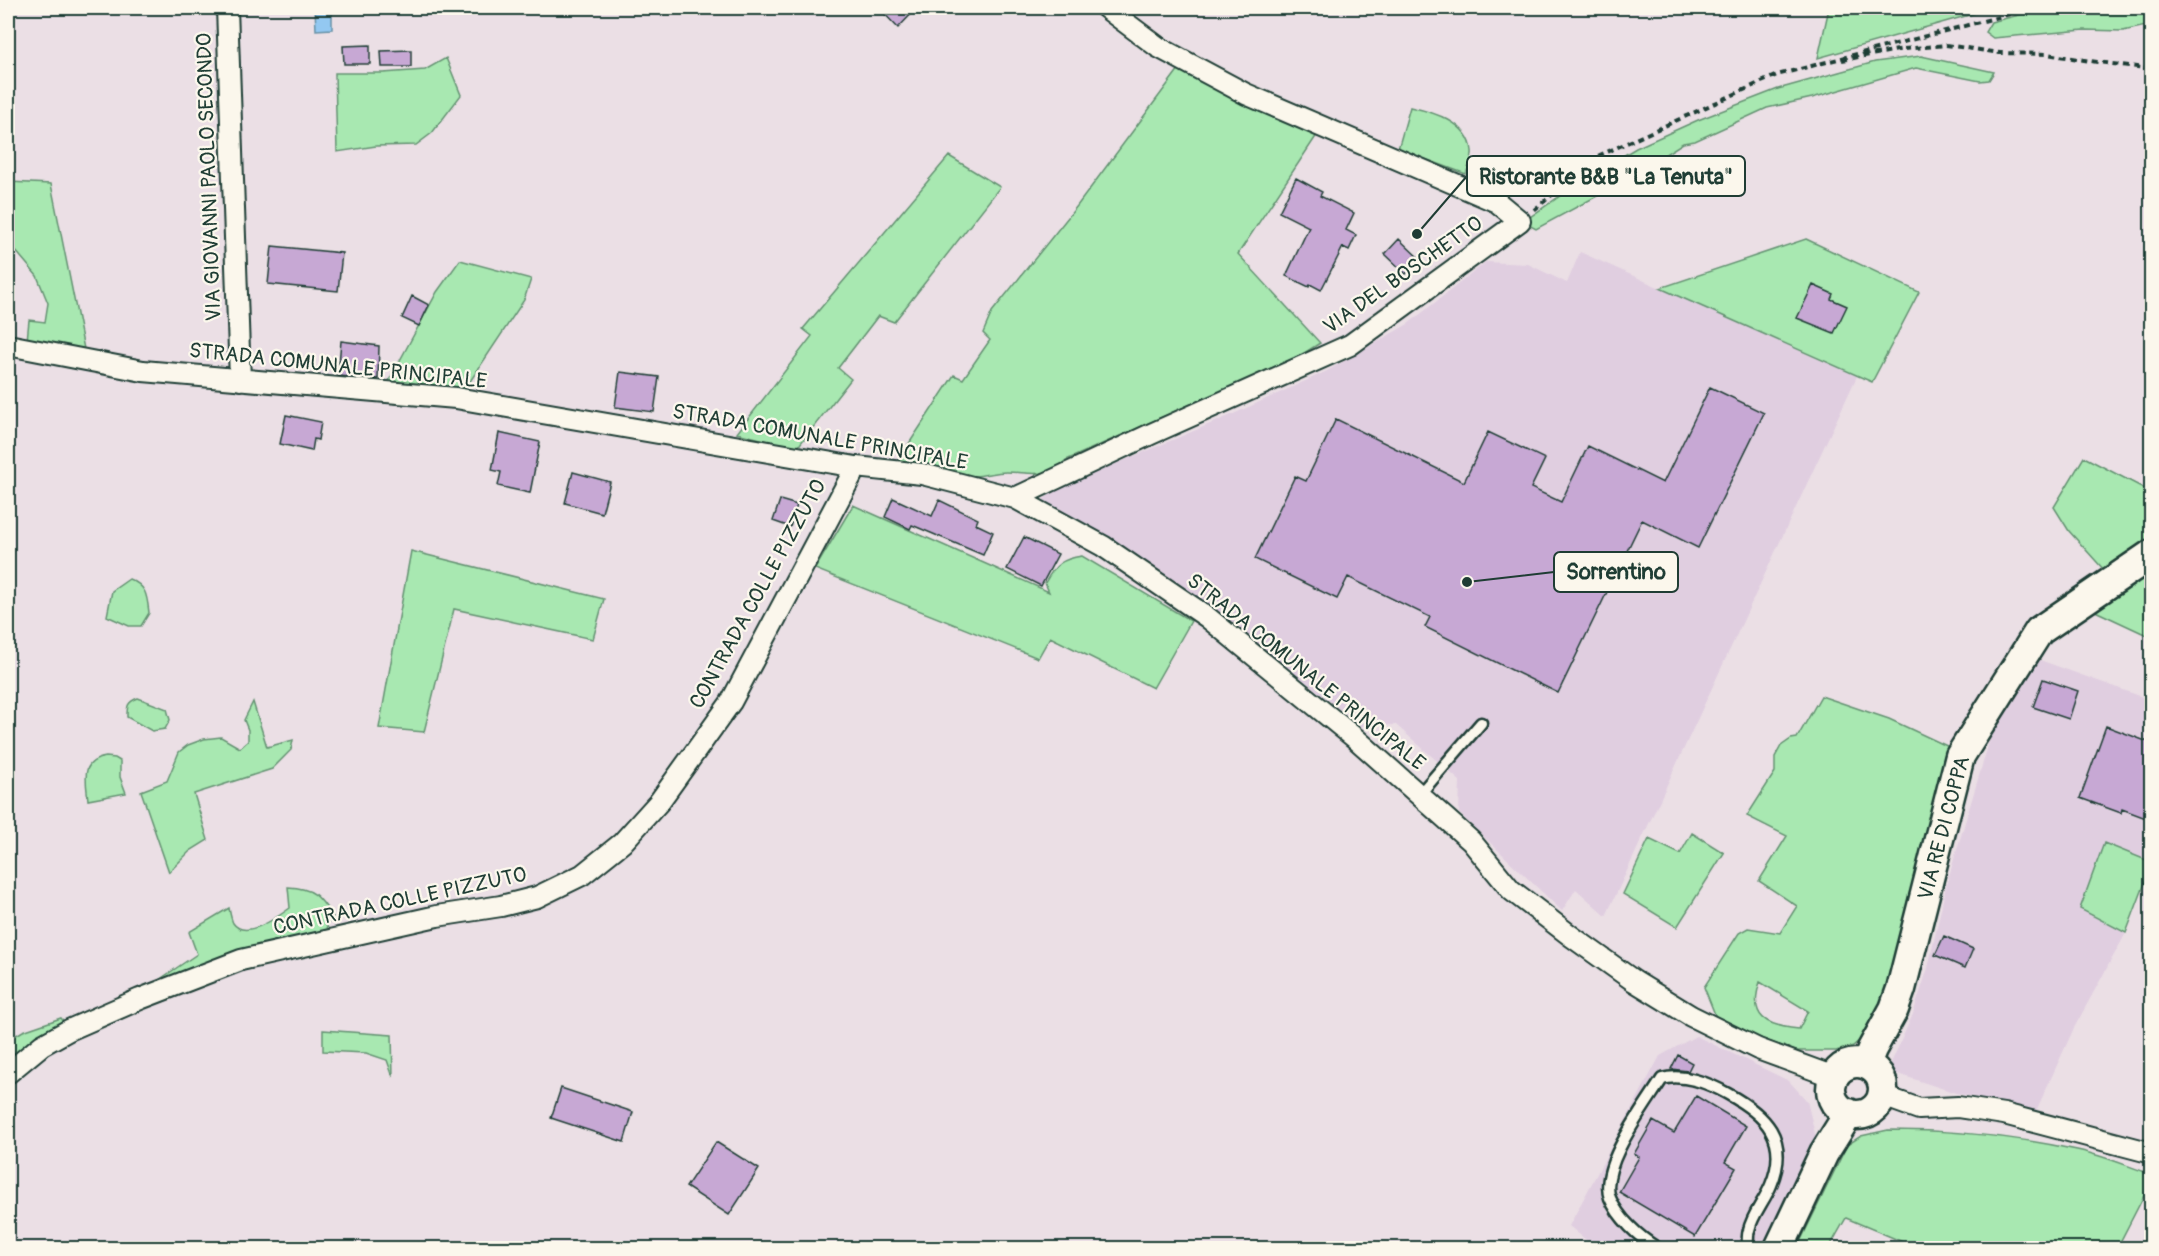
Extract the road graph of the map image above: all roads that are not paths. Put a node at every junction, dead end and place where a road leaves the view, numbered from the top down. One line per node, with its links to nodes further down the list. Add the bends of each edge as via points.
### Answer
1 (227, 8): 4 (street, VIA GIOVANNI PAOLO SECONDO)
2 (1106, 8): 6 (street, VIA DEL BOSCHETTO, via 1158,47 1246,94 1497,202 1520,221 1350,345)
3 (8, 345): 4 (street, STRADA COMUNALE PRINCIPALE, via 143,371)
4 (240, 380): 5 (street, STRADA COMUNALE PRINCIPALE, via 456,398)
5 (856, 467): 6 (street, STRADA COMUNALE PRINCIPALE, via 922,474); 11 (street, CONTRADA COLLE PIZZUTO, via 731,702 659,802 622,843 582,875 537,897 510,904 437,916 241,960 69,1030 42,1045)
6 (1015, 498): 9 (street, STRADA COMUNALE PRINCIPALE, via 1103,546 1207,617)
7 (2151, 554): 10 (street, VIA RE DI COPPA, via 2039,631 1960,756 1901,989)
8 (1481, 723): 9 (lane)
9 (1419, 795): 12 (street, STRADA COMUNALE PRINCIPALE, via 1471,841 1511,890 1634,981 1691,1016 1749,1044)
10 (1866, 1064): 12 (street, via 1844,1066); 13 (street, via 1874,1068 1882,1081)
11 (8, 1073)
12 (1834, 1077): 14 (street, via 1834,1101)
13 (1883, 1096): 14 (street, via 1863,1115); 15 (street, via 1919,1109 1958,1107 2004,1114)
14 (1849, 1113): 18 (street, via 1824,1153)
15 (2151, 1153)
16 (1657, 1248): 17 (lane, via 1625,1220 1610,1197 1609,1178 1616,1152 1662,1079 1674,1075 1726,1093 1752,1110 1776,1137 1779,1160 1749,1230)
17 (1748, 1248)
18 (1779, 1248)

